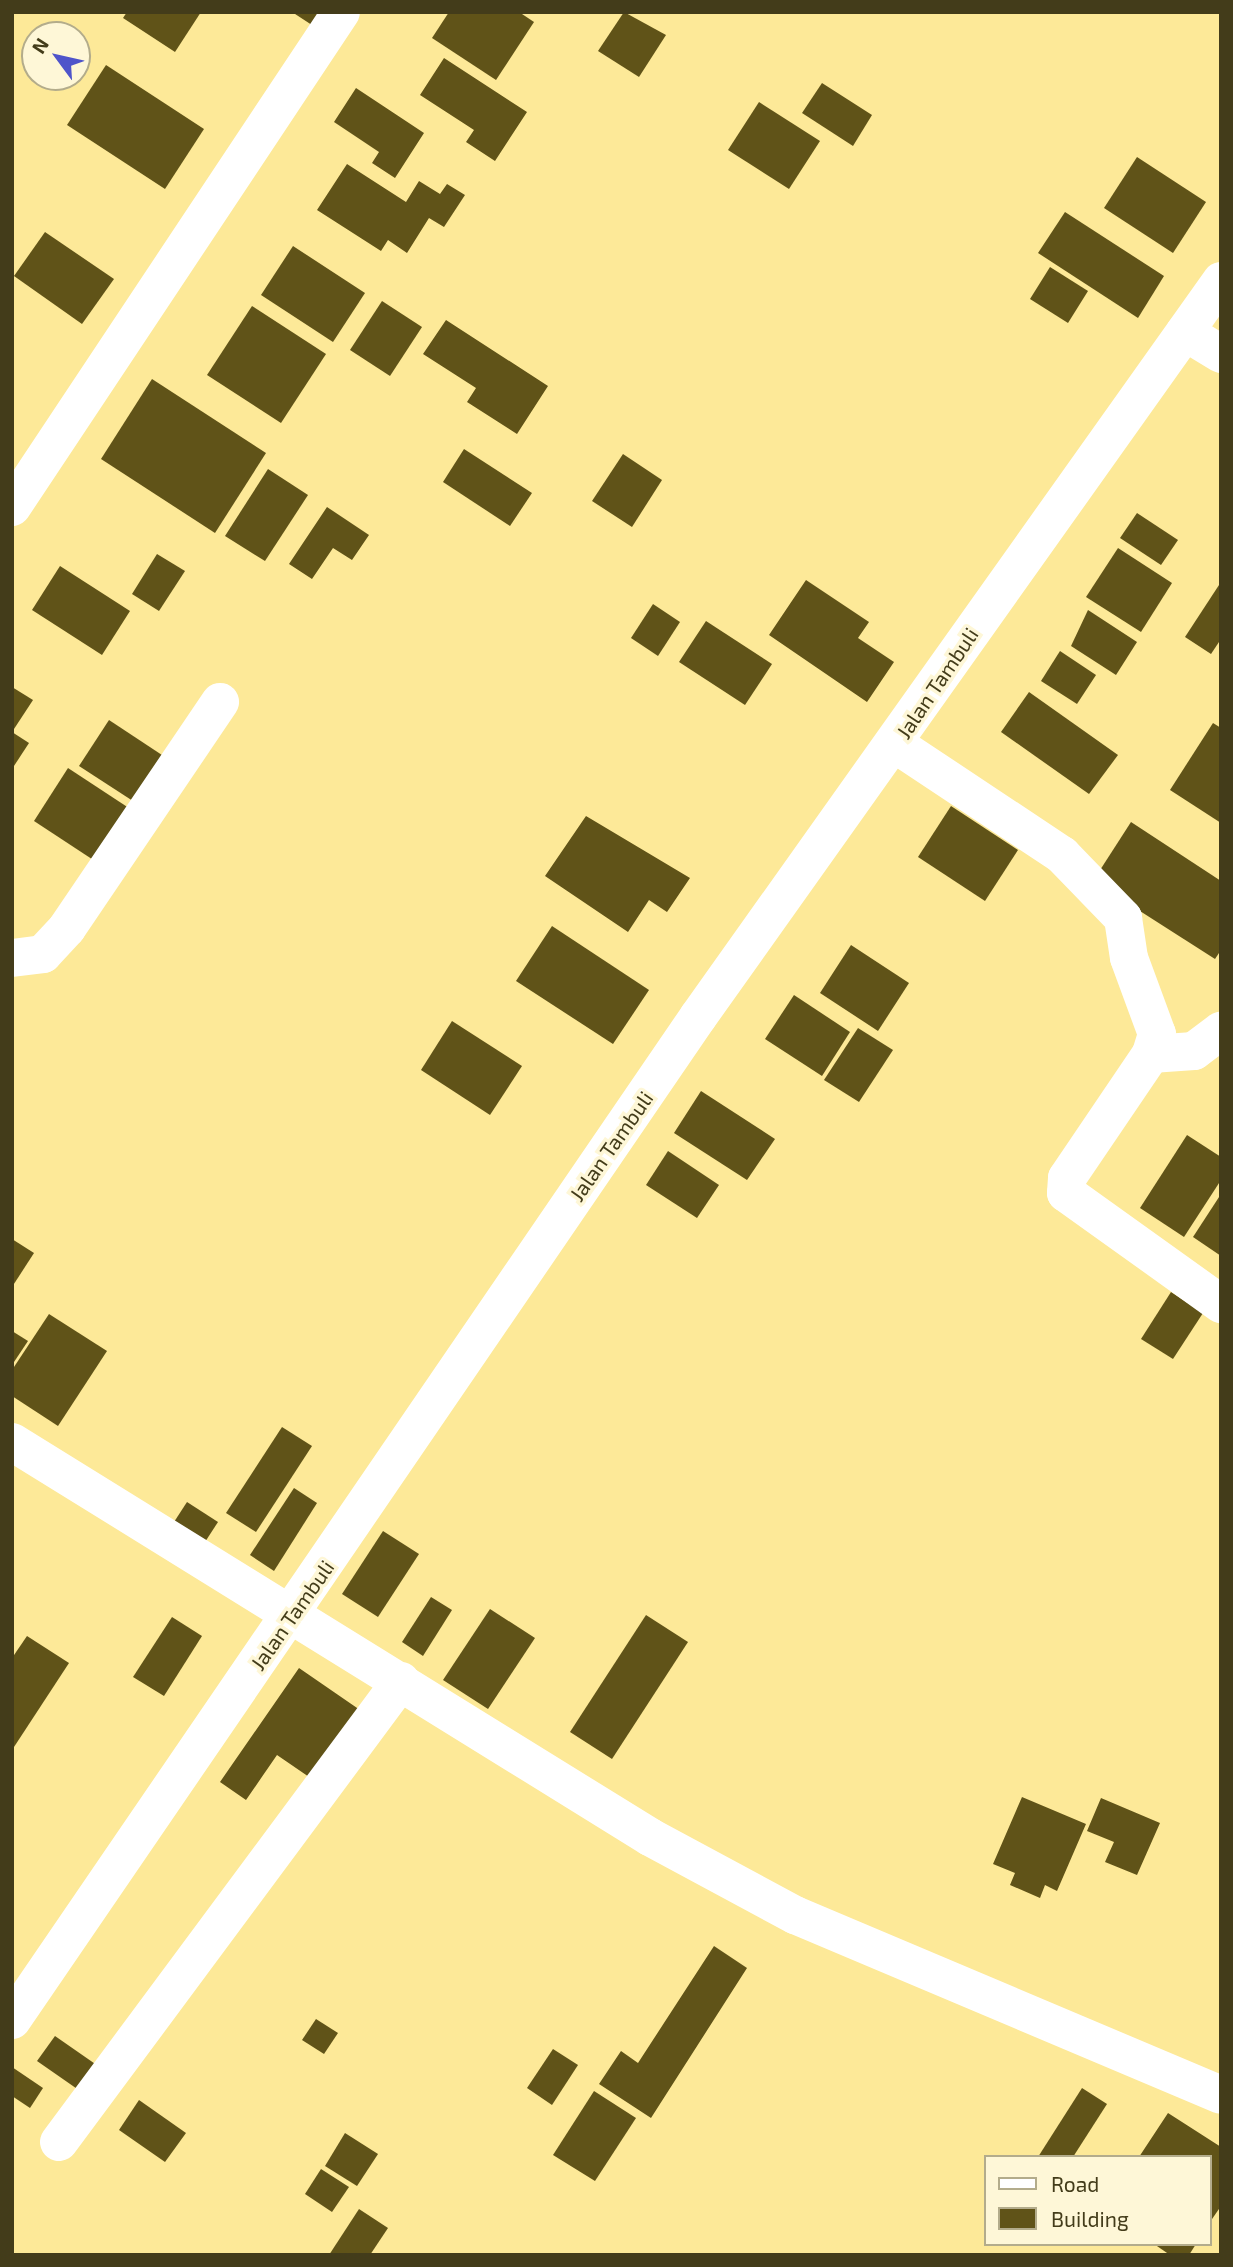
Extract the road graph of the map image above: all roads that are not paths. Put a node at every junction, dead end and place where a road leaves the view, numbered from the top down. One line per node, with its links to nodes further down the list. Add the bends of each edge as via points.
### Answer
1 (341, 12): 5 (street)
2 (1221, 281): 3 (street, Jalan Tambuli)
3 (1185, 332): 4 (street); 7 (street, Jalan Tambuli, via 941,670)
4 (1221, 354)
5 (12, 507)
6 (220, 702): 8 (street, via 67,928 43,954)
7 (895, 744): 10 (street, via 1040,838 1110,898 1123,918 1129,958 1153,1014 1157,1034); 13 (street, Jalan Tambuli, via 698,1017)
8 (12, 958)
9 (1221, 1031): 10 (street, via 1194,1051)
10 (1151, 1054): 11 (street, via 1067,1178 1066,1193)
11 (1221, 1304)
12 (12, 1442): 13 (street)
13 (290, 1618): 14 (street); 15 (street, Jalan Tambuli)
14 (401, 1681): 16 (street, via 650,1837 795,1915); 17 (street)
15 (12, 2020)
16 (1221, 2095)
17 (59, 2142)

